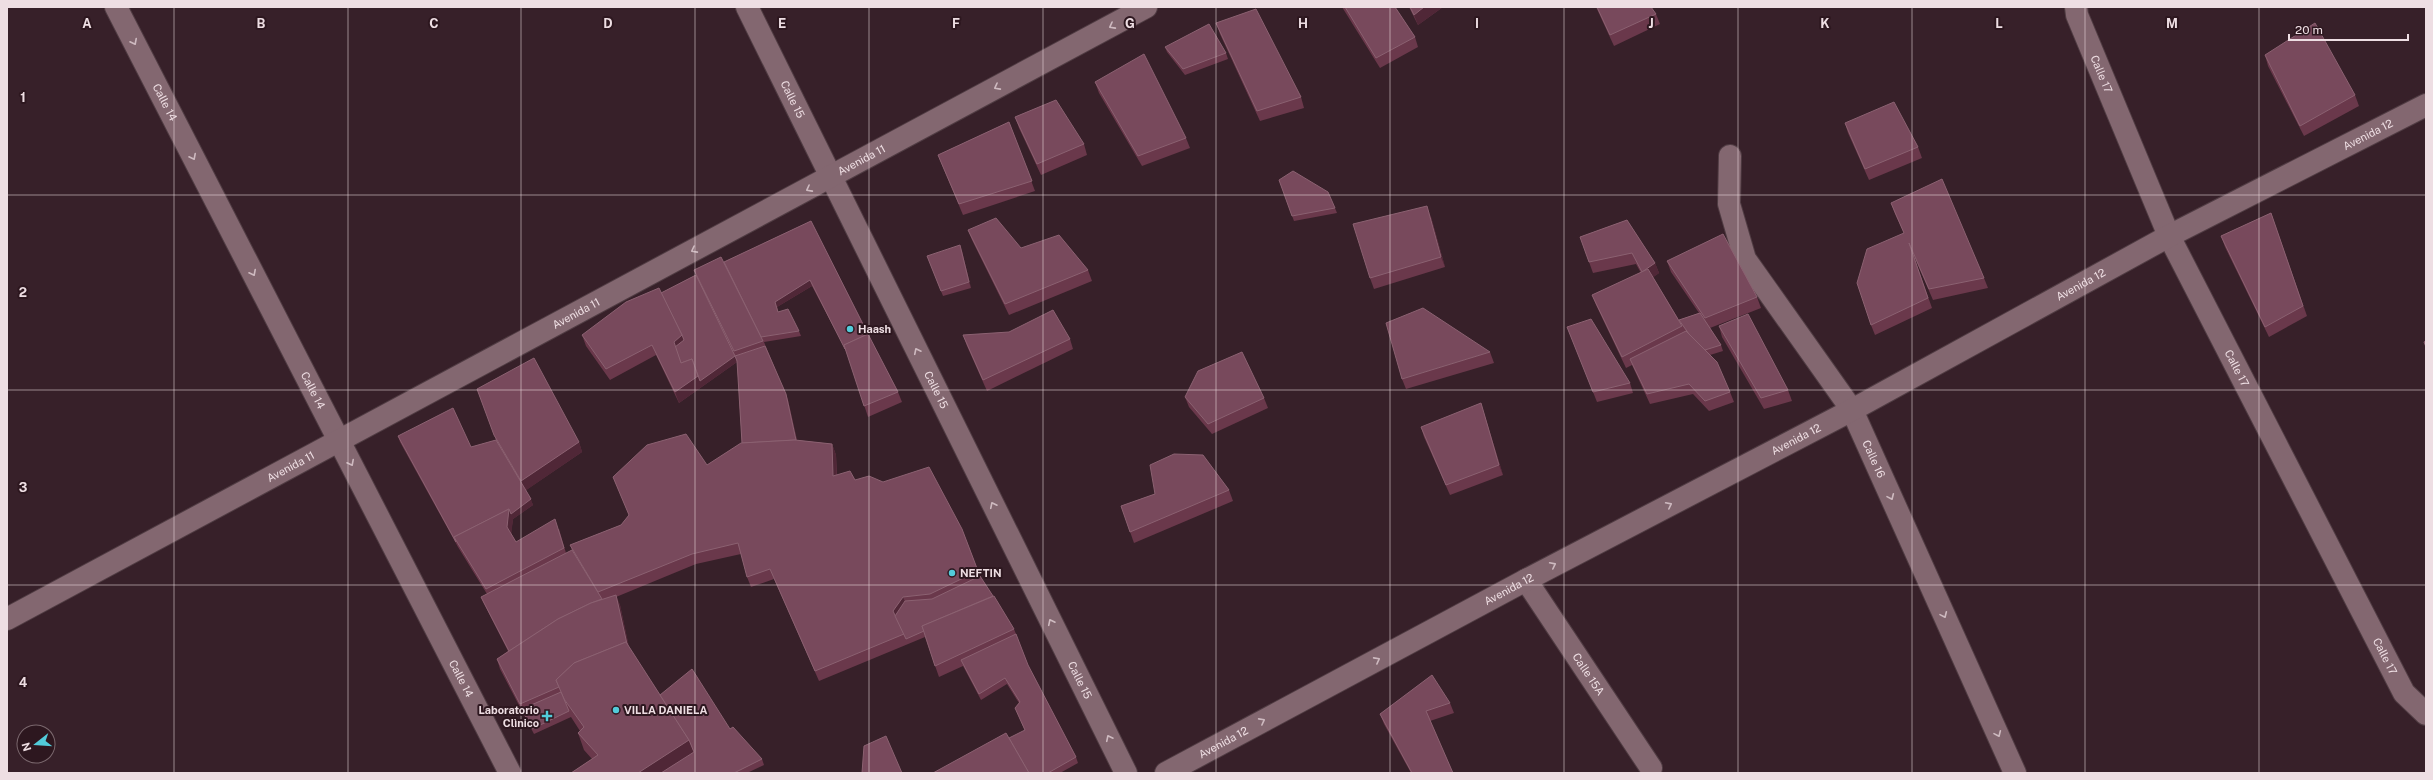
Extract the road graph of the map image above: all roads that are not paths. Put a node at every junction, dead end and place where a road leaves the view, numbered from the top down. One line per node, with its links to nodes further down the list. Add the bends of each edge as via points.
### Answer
1 (116, 7): 10 (street, Calle 14, one-way to 10)
2 (747, 7): 7 (street, Calle 15)
3 (1146, 7): 7 (street, Avenida 11, one-way to 7)
4 (2076, 7): 8 (street, Calle 17)
5 (2426, 105): 8 (street, Avenida 12)
6 (1730, 156): 9 (street, Calle 16, via 1729,204 1745,259)
7 (830, 177): 10 (street, Avenida 11, one-way to 10); 16 (street, Calle 15, one-way to 7)
8 (2169, 236): 9 (street, Avenida 12); 13 (street, Calle 17, via 2404,693)
9 (1852, 410): 11 (street, Avenida 12, one-way to 9); 18 (street, Calle 16, one-way to 18)
10 (339, 441): 12 (street, Avenida 11); 15 (street, Calle 14, one-way to 15)
11 (1526, 580): 14 (street, Calle 15A); 17 (street, Avenida 12, one-way to 11)
12 (7, 619)
13 (2426, 714)
14 (1651, 768)
15 (510, 773)
16 (1126, 773)
17 (1166, 773)
18 (2015, 773)

